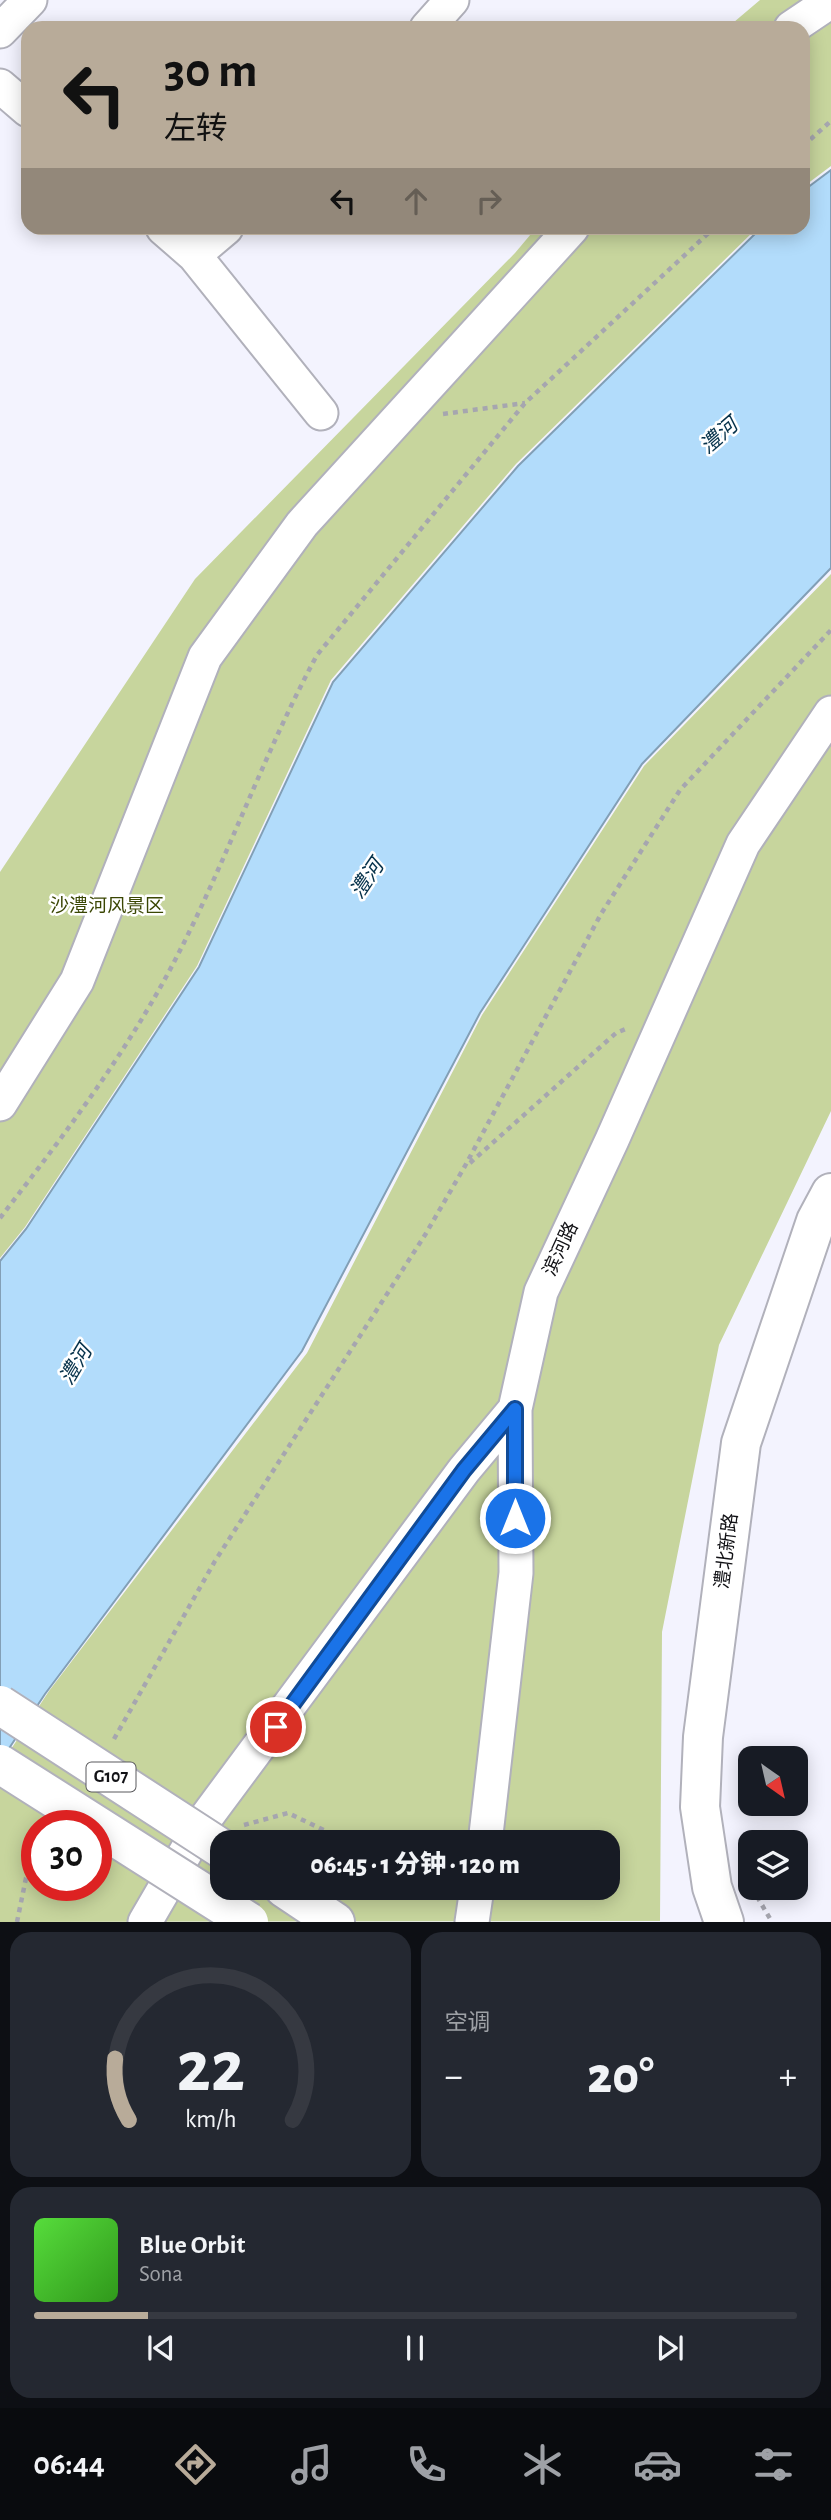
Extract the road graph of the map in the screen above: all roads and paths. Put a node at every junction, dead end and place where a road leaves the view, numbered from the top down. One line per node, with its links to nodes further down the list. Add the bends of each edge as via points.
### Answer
1 (30, 0): 6 (street)
2 (452, 0): 4 (street)
3 (831, 1): 5 (street)
4 (433, 21)
5 (801, 21)
6 (0, 31)
7 (0, 86): 8 (street)
8 (21, 104)
9 (831, 121): 10 (path)
10 (810, 140)
11 (171, 235): 15 (street)
12 (218, 235): 15 (street)
13 (566, 235): 18 (street)
14 (706, 235): 16 (path)
15 (194, 255): 17 (street)
16 (525, 403): 18 (path); 25 (path, via 317,655 291,702 174,962 123,1054)
17 (321, 413)
18 (397, 420): 22 (street, via 302,524 205,657 77,981)
19 (831, 630): 23 (path, via 681,790 601,914)
20 (831, 713): 21 (street, 滨河路, via 743,844)
21 (670, 1009): 23 (path, via 616,1033); 26 (street, 滨河路, via 541,1292)
22 (0, 1104)
23 (466, 1166): 28 (path, via 215,1560)
24 (831, 1193): 45 (main road, 澧北新路, via 816,1221 741,1443 703,1737 699,1807 712,1887)
25 (0, 1219)
26 (515, 1409): 30 (street, via 464,1470); 33 (street, 滨河路, via 516,1573)
27 (0, 1705): 34 (main road, G107, bridge)
28 (112, 1743)
29 (0, 1764): 42 (main road, G107, bridge)
30 (217, 1830)
31 (225, 1830): 32 (path, via 288,1813)
32 (324, 1830)
33 (486, 1830)
34 (210, 1832)
35 (210, 1839): 41 (street)
36 (302, 1900): 43 (main road)
37 (475, 1900): 44 (street)
38 (759, 1900): 46 (path)
39 (22, 1901): 40 (path)
40 (18, 1922)
41 (145, 1922)
42 (249, 1922)
43 (335, 1922)
44 (472, 1922)
45 (724, 1922)
46 (772, 1922)

